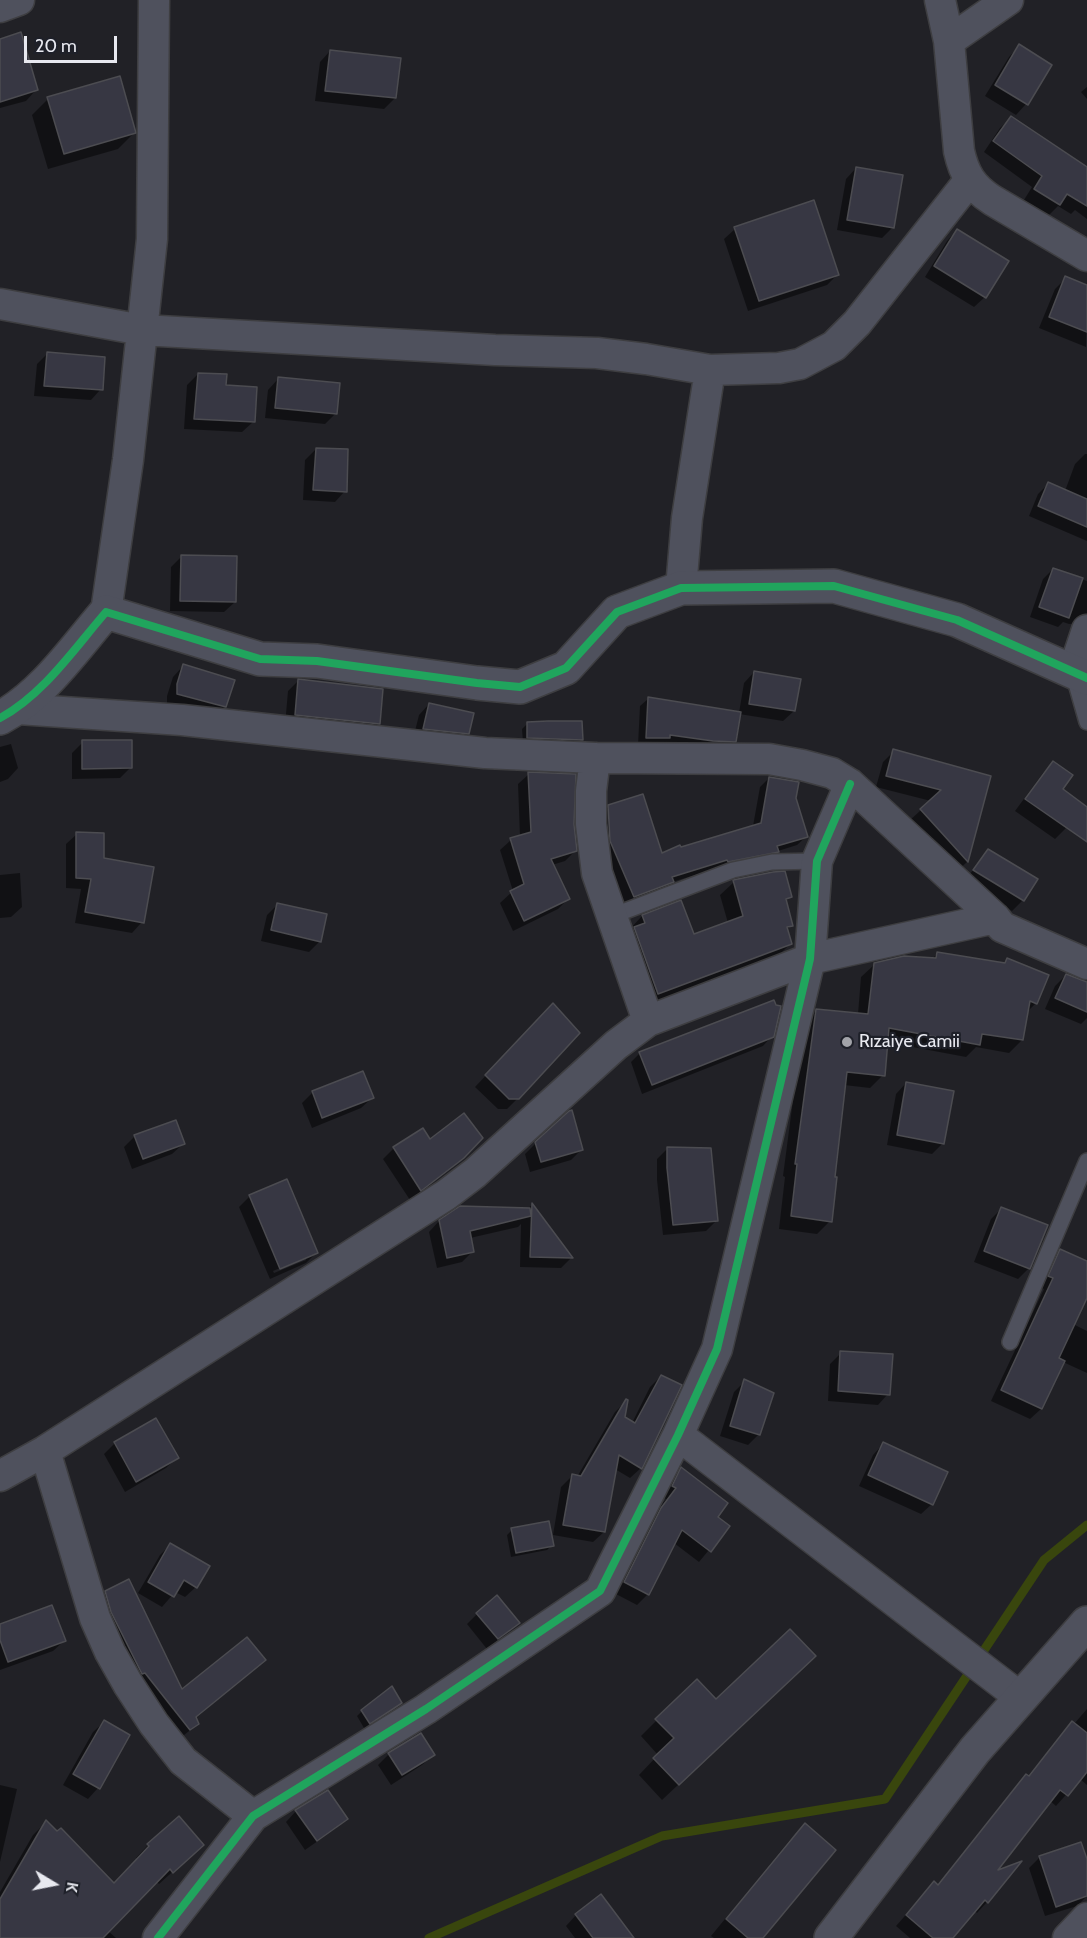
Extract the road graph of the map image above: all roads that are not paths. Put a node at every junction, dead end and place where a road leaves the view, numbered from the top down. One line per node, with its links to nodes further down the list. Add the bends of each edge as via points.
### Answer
1 (19, 0): 5 (street)
2 (154, 0): 10 (street, via 152,239)
3 (940, 0): 6 (street)
4 (1008, 0): 6 (street)
5 (0, 7)
6 (949, 41): 7 (street, via 959,152)
7 (969, 181): 8 (street, via 979,191); 11 (street, via 857,323 834,346 800,364)
8 (1087, 256)
9 (0, 304): 10 (street)
10 (142, 330): 11 (street, via 597,353); 13 (street)
11 (710, 370): 12 (street, via 687,518)
12 (681, 588): 13 (street, via 617,612 566,668 520,687 318,661 260,659); 15 (street, via 834,586 957,620)
13 (106, 612): 16 (street, via 52,675)
14 (1087, 630): 15 (street)
15 (1080, 675): 17 (lane)
16 (9, 713): 18 (street, via 182,720 485,753)
17 (1087, 722)
18 (595, 758): 19 (street, via 769,759 832,773); 21 (street, via 591,791 593,848)
19 (850, 784): 20 (street); 22 (street)
20 (817, 861): 21 (lane, via 743,867); 24 (street)
21 (612, 916): 25 (street)
22 (995, 918): 23 (street, via 1002,927); 24 (street)
23 (1084, 956)
24 (810, 959): 25 (street); 28 (street, via 717,1349)
25 (648, 1021): 29 (street, via 446,1195)
26 (1087, 1161): 27 (lane)
27 (1010, 1342)
28 (678, 1436): 32 (street); 33 (street, via 600,1591 426,1709)
29 (45, 1451): 30 (street); 33 (street, via 95,1618 128,1684 183,1761)
30 (0, 1476)
31 (1087, 1623): 32 (street)
32 (1021, 1698): 36 (street, via 975,1750)
33 (254, 1816): 35 (street)
34 (1087, 1918): 37 (street)
35 (158, 1938)
36 (831, 1938)
37 (1068, 1938)

